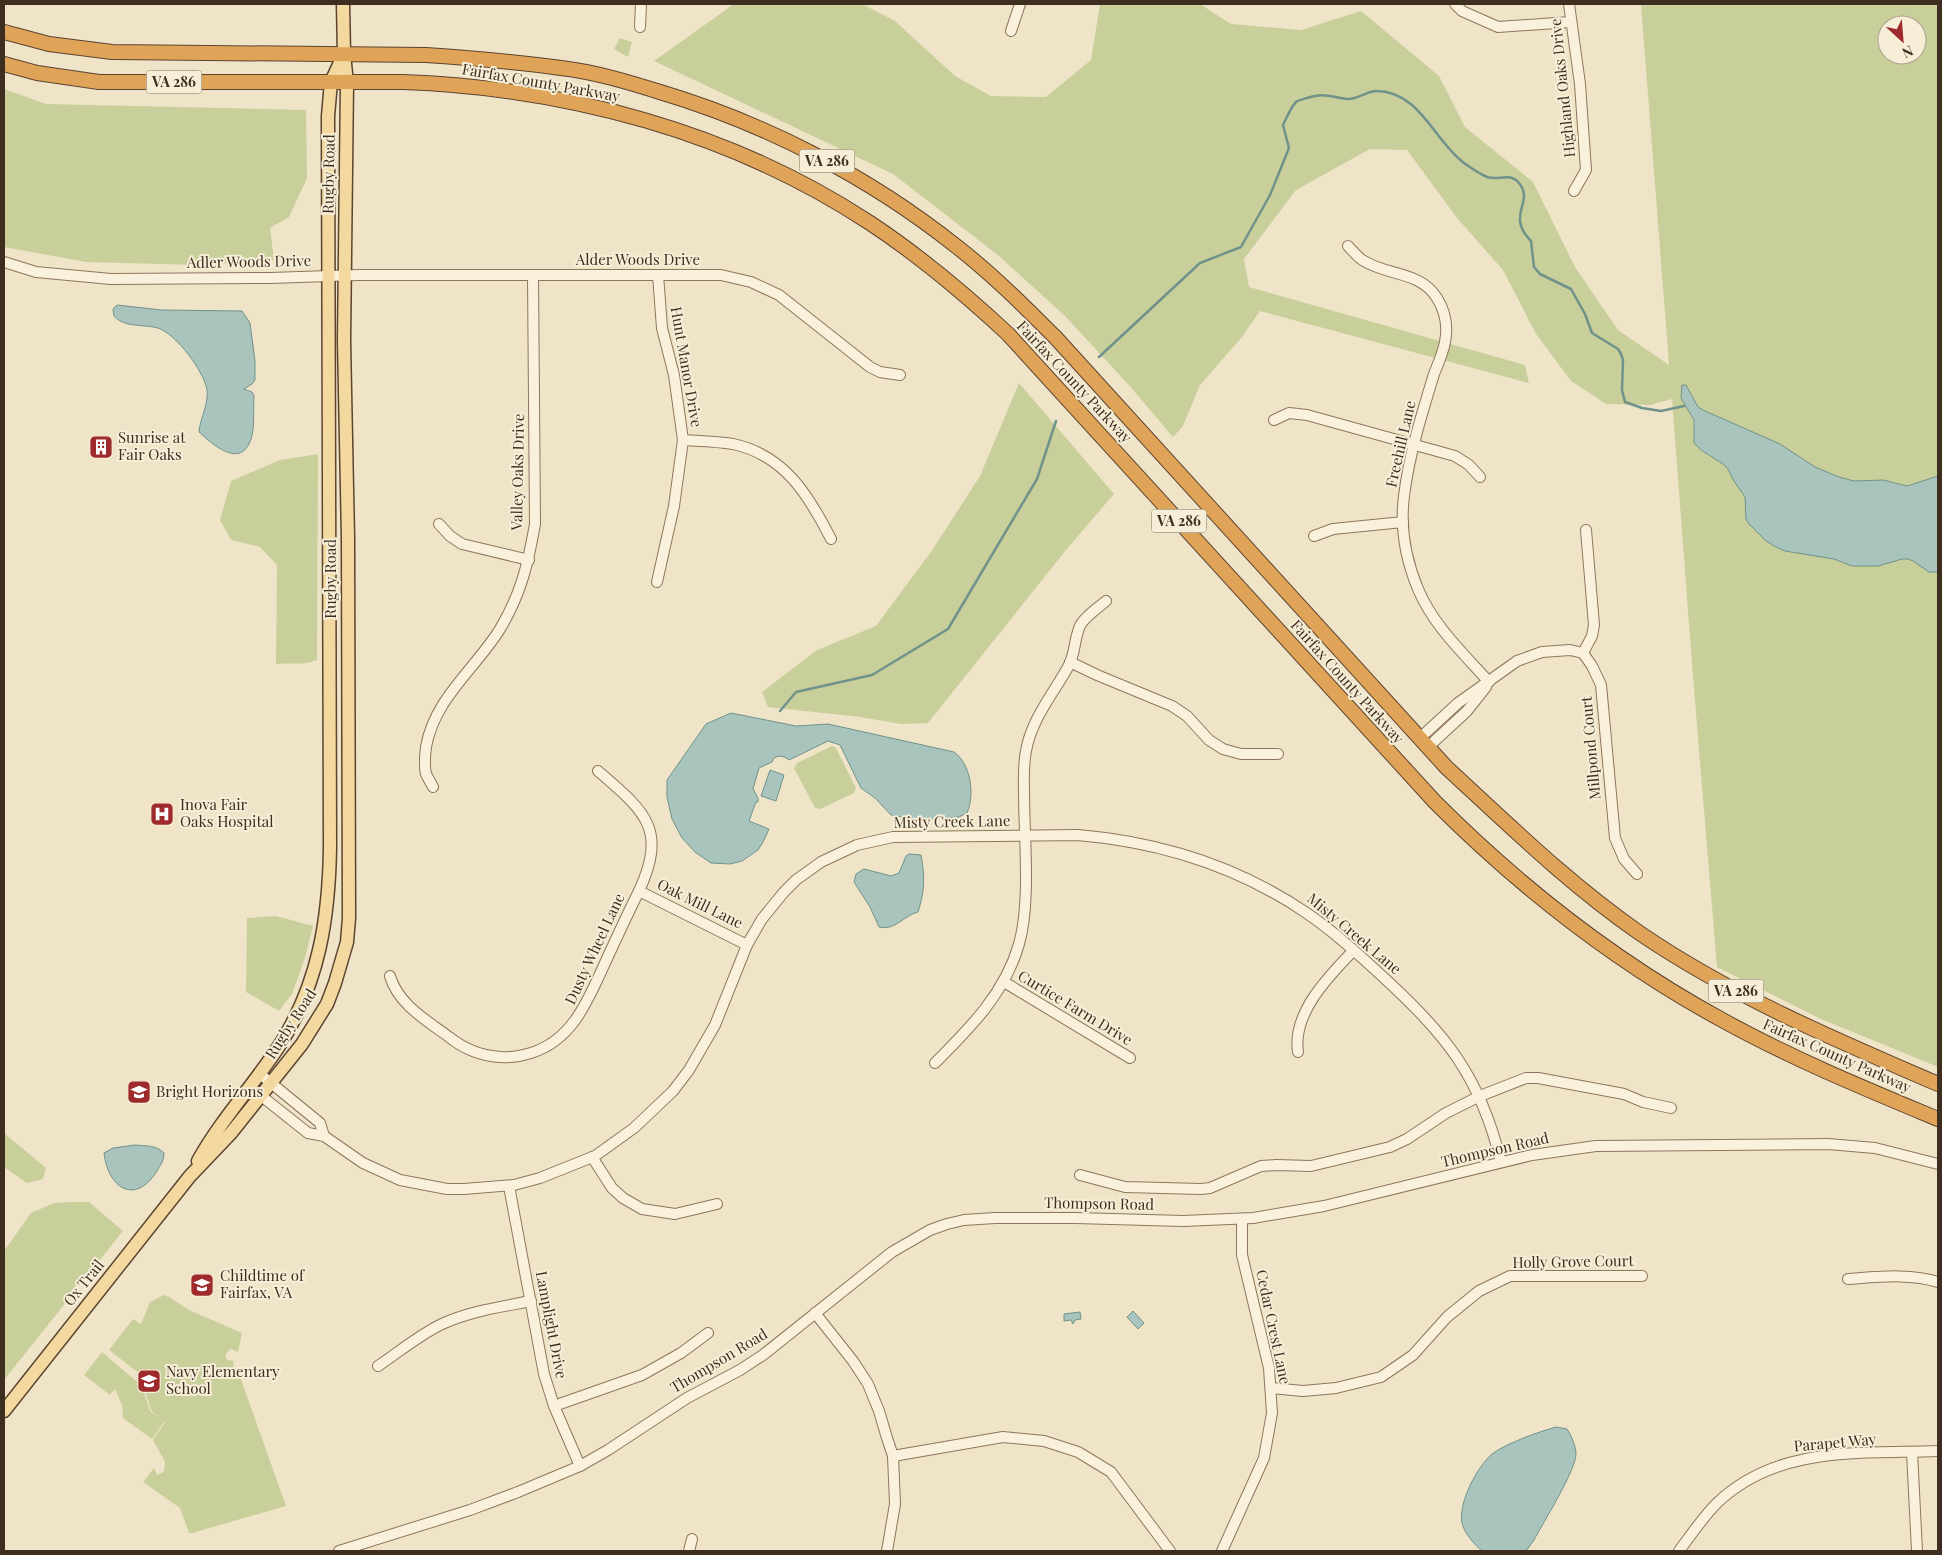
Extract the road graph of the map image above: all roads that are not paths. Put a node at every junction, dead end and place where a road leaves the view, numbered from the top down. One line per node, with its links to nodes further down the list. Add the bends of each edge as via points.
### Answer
1 (343, 4): 10 (main road, Rugby Road)
2 (641, 4): 7 (street)
3 (1020, 4): 8 (street)
4 (1455, 4): 6 (street, via 1462,11 1498,27)
5 (1570, 4): 6 (street, Highland Oaks Drive)
6 (1572, 22): 14 (street, Highland Oaks Drive, via 1586,170)
7 (640, 27)
8 (1011, 31)
9 (4, 32): 10 (highway, Fairfax County Parkway / VA 286, via 49,44 112,52)
10 (344, 54): 12 (main road, Rugby Road); 13 (main road, Rugby Road); 37 (highway, Fairfax County Parkway / VA 286, via 506,61 562,68 633,84 758,127 887,197 956,246 1012,294)
11 (4, 64): 12 (highway, Fairfax County Parkway / VA 286, via 37,73 99,82)
12 (331, 82): 13 (highway, Fairfax County Parkway / VA 286); 19 (main road, Rugby Road)
13 (347, 83): 17 (main road, Rugby Road); 58 (highway, Fairfax County Parkway / VA 286, via 450,84 531,95 621,113 749,158 803,184 868,222 953,284 1008,334 1435,802 1541,900 1634,967 1724,1021 1809,1063)
14 (1574, 191)
15 (1348, 246): 24 (street, Freehill Lane, via 1365,262 1424,284 1442,307 1445,343)
16 (4, 262): 19 (street, Adler Woods Drive, via 36,272 90,278)
17 (345, 275): 19 (street, Adler Woods Drive); 20 (street, Alder Woods Drive); 52 (main road, Rugby Road, via 349,918 342,962 327,1004 302,1044)
18 (658, 275): 20 (street, Alder Woods Drive); 21 (street, Alder Woods Drive, via 721,275 760,286 779,295 870,367); 23 (street, Hunt Manor Drive, via 662,328 674,375)
19 (328, 276): 51 (main road, Rugby Road, via 329,895 322,943 308,987 294,1021)
20 (533, 276): 31 (street, Valley Oaks Drive, via 535,524)
21 (900, 375)
22 (1274, 420): 24 (street, via 1289,413 1298,413)
23 (683, 440): 30 (street, via 732,444 770,460 786,471 805,493); 32 (street, Hunt Manor Drive, via 674,506)
24 (1414, 445): 25 (street, via 1455,456); 26 (street, Freehill Lane, via 1404,497)
25 (1480, 477)
26 (1403, 522): 29 (street, via 1333,529); 36 (street, Freehill Lane, via 1414,579 1424,601 1452,641)
27 (439, 524): 31 (street, via 462,544)
28 (1586, 530): 34 (street, via 1594,625)
29 (1314, 536)
30 (831, 539)
31 (529, 560): 40 (street, Valley Oaks Drive, via 520,590 500,630 442,705 435,721 425,754 426,773)
32 (657, 582)
33 (1106, 601): 35 (street, via 1081,623)
34 (1583, 653): 36 (street, via 1557,650 1529,656); 42 (street, Millpond Court, via 1601,685 1615,838 1624,860)
35 (1070, 662): 38 (street, via 1172,706 1223,749 1240,754); 41 (street, via 1028,743 1024,764)
36 (1489, 682): 37 (street, via 1467,711)
37 (1424, 742): 53 (highway, Fairfax County Parkway / VA 286, via 1487,806 1559,871 1641,934 1797,1023)
38 (1278, 754)
39 (598, 771): 43 (street, Dusty Wheel Lane, via 637,806 649,826 651,860)
40 (433, 788)
41 (1024, 835): 44 (street, Misty Creek Lane, via 912,836 857,846 825,860 796,880 772,905); 45 (street, Misty Creek Lane, via 1102,837 1151,845 1205,861 1288,900); 47 (street, via 1024,920 1019,944)
42 (1637, 874)
43 (639, 891): 44 (street, Oak Mill Lane); 46 (street, Dusty Wheel Lane, via 579,1017 557,1040 536,1052 506,1058 483,1055 463,1047 403,1001)
44 (747, 945): 60 (street, Misty Creek Lane, via 715,1025 689,1070 656,1110)
45 (1353, 951): 48 (street, via 1320,988 1301,1022 1297,1035); 56 (street, Misty Creek Lane, via 1435,1027 1453,1050)
46 (390, 976)
47 (1004, 982): 49 (street, Curtice Farm Drive); 50 (street, via 967,1030)
48 (1298, 1052)
49 (1130, 1058)
50 (936, 1063)
51 (260, 1074): 52 (street, Misty Creek Lane); 54 (main road, Ox Trail)
52 (271, 1083): 55 (main road, Ox Trail); 59 (street, Misty Creek Lane, via 320,1123)
53 (1938, 1084)
54 (250, 1088): 55 (street, Misty Creek Lane); 64 (main road, Ox Trail, via 213,1136)
55 (260, 1096): 59 (street, Misty Creek Lane, via 308,1133); 64 (main road, Ox Trail, via 231,1133)
56 (1480, 1096): 57 (street, via 1526,1078 1538,1078 1624,1094); 61 (street, Misty Creek Lane); 63 (street, via 1390,1147 1311,1166 1261,1166 1210,1188 1125,1186)
57 (1671, 1108)
58 (1938, 1119)
59 (324, 1136): 65 (street, Misty Creek Lane, via 363,1163 400,1180 448,1189)
60 (592, 1157): 65 (street, Misty Creek Lane); 66 (street, via 612,1188 642,1210 675,1214)
61 (1501, 1162): 62 (street, Thompson Road, via 1596,1146 1828,1144 1875,1148); 67 (street, Thompson Road, via 1324,1206)
62 (1938, 1164)
63 (1080, 1175)
64 (190, 1176): 77 (main road, Ox Trail)
65 (509, 1186): 71 (street, Lamplight Drive)
66 (717, 1204)
67 (1242, 1219): 72 (street, Thompson Road, via 964,1220 930,1230 892,1252); 75 (street, Cedar Crest Lane, via 1242,1255)
68 (1642, 1276): 75 (street, Holly Grove Court, via 1510,1276 1480,1291 1447,1317 1413,1355 1381,1377 1336,1388 1303,1391)
69 (1848, 1279): 70 (street, via 1897,1277)
70 (1938, 1282)
71 (531, 1301): 74 (street, via 484,1310 442,1324); 76 (street, Lamplight Drive, via 544,1374)
72 (815, 1313): 80 (street, via 868,1384); 81 (street, Thompson Road, via 764,1355 686,1398)
73 (708, 1334): 76 (street, via 642,1375)
74 (378, 1366)
75 (1272, 1388): 87 (street, Cedar Crest Lane, via 1272,1413 1264,1458)
76 (554, 1406): 81 (street, Lamplight Drive)
77 (4, 1411)
78 (1938, 1451): 79 (street, Parapet Way)
79 (1912, 1452): 88 (street, Parapet Way, via 1822,1456 1768,1469 1741,1484 1716,1504); 89 (street)
80 (893, 1456): 85 (street, via 895,1504); 86 (street, via 1003,1437 1044,1442 1078,1452 1112,1472)
81 (580, 1466): 83 (street, Thompson Road, via 470,1510)
82 (692, 1539): 84 (street)
83 (339, 1551)
84 (689, 1551)
85 (887, 1551)
86 (1170, 1551)
87 (1222, 1551)
88 (1679, 1551)
89 (1917, 1551)

